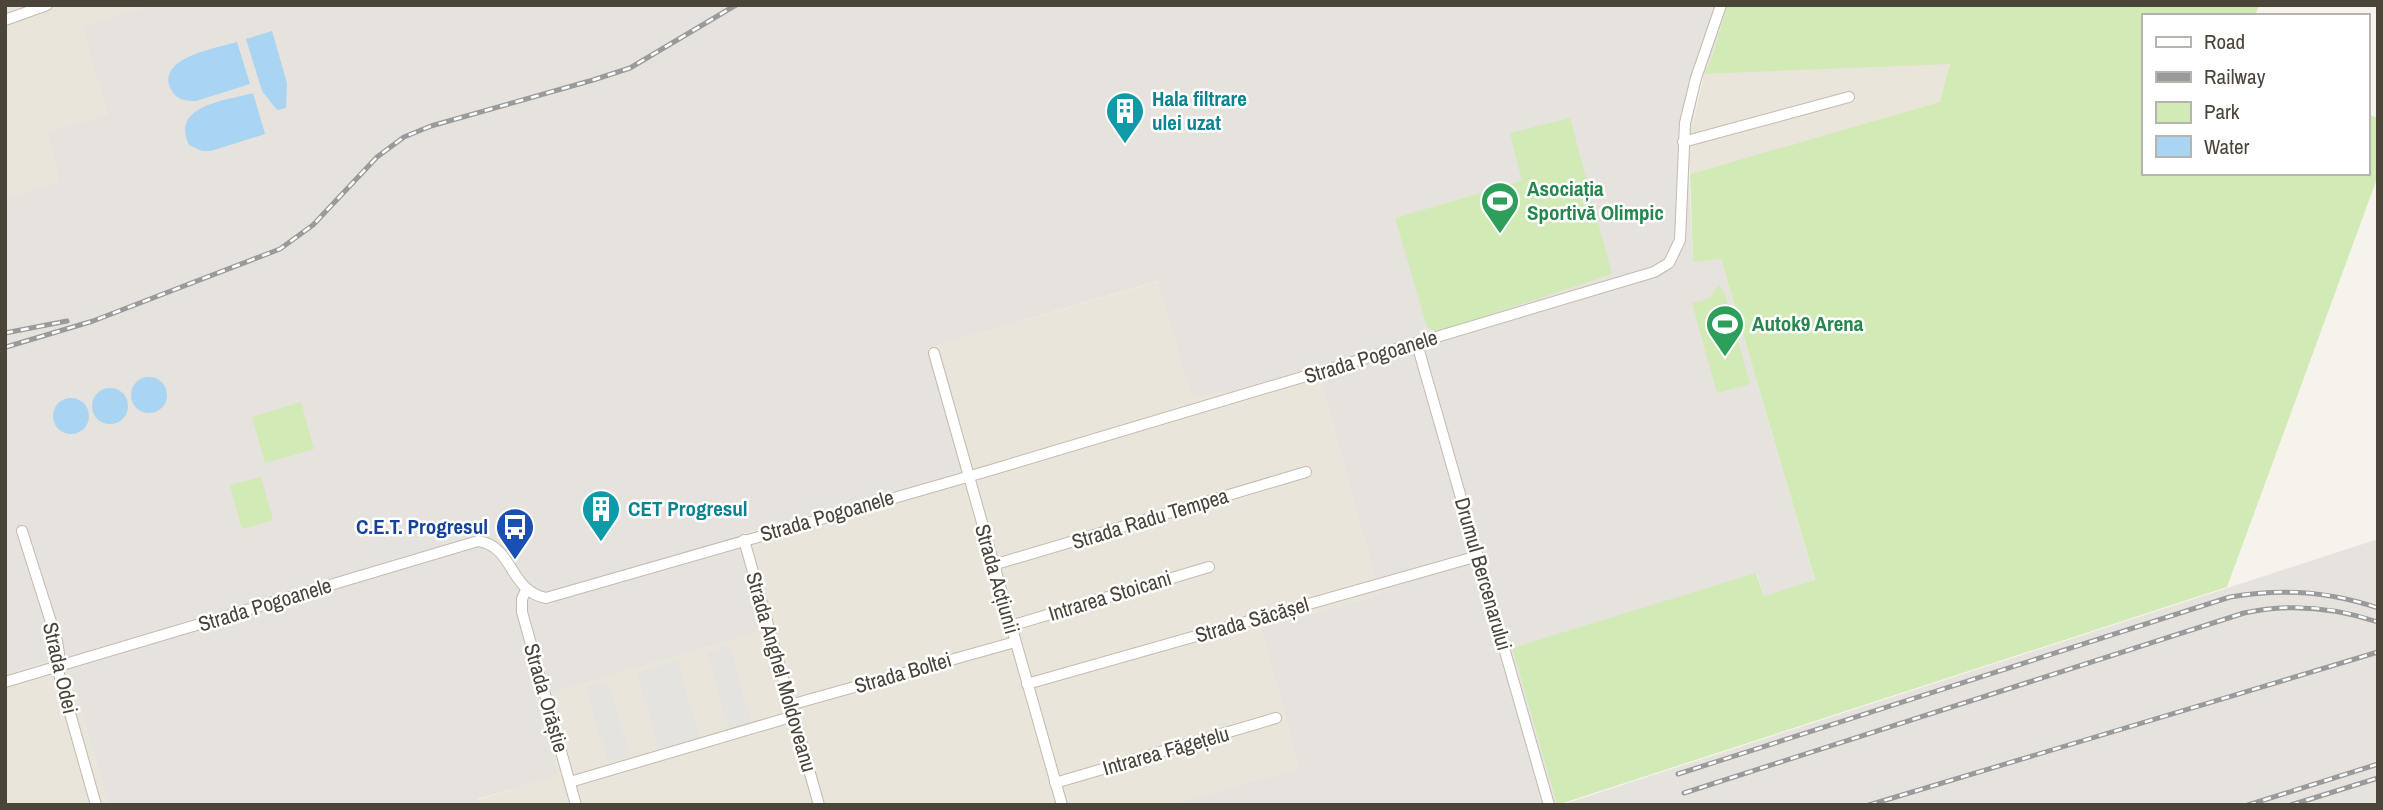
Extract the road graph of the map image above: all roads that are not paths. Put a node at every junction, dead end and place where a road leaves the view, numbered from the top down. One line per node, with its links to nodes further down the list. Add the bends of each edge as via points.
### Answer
1 (47, 5): 3 (street)
2 (1721, 5): 5 (street, via 1693,87)
3 (5, 20)
4 (1849, 96): 5 (street)
5 (1683, 142): 6 (street, Strada Pogoanele, via 1680,240 1669,263 1654,272)
6 (1417, 344): 9 (street, Strada Pogoanele); 12 (street, Drumul Bercenarului)
7 (934, 353): 9 (street, Strada Acțiunii)
8 (1306, 472): 13 (street, Strada Radu Tempea)
9 (968, 477): 11 (street, Strada Pogoanele); 13 (street, Strada Acțiunii)
10 (22, 531): 18 (street, Strada Odei, via 57,641)
11 (744, 540): 15 (street, Strada Pogoanele, via 546,598); 21 (street, Strada Anghel Moldoveanu)
12 (1478, 556): 20 (street, Strada Săcășel); 29 (street, Drumul Bercenarului)
13 (993, 565): 16 (street, Strada Acțiunii)
14 (1209, 567): 16 (street, Intrarea Stoicani)
15 (526, 590): 18 (street, Strada Pogoanele, via 495,546 478,541); 23 (street, Strada Orăștie, via 522,612)
16 (1010, 626): 17 (street, Strada Acțiunii)
17 (1015, 642): 20 (street, Strada Acțiunii); 21 (street, Strada Boltei)
18 (57, 667): 19 (street, Strada Pogoanele); 26 (street, Strada Odei)
19 (5, 682)
20 (1027, 684): 24 (street, Strada Acțiunii)
21 (792, 710): 23 (street, Strada Boltei); 25 (street, Strada Anghel Moldoveanu)
22 (1276, 718): 24 (street, Intrarea Făgețelu)
23 (570, 782): 27 (street, Strada Orăștie)
24 (1055, 783): 28 (street, Strada Acțiunii)
25 (816, 804)
26 (96, 805)
27 (576, 805)
28 (1062, 805)
29 (1549, 805)

